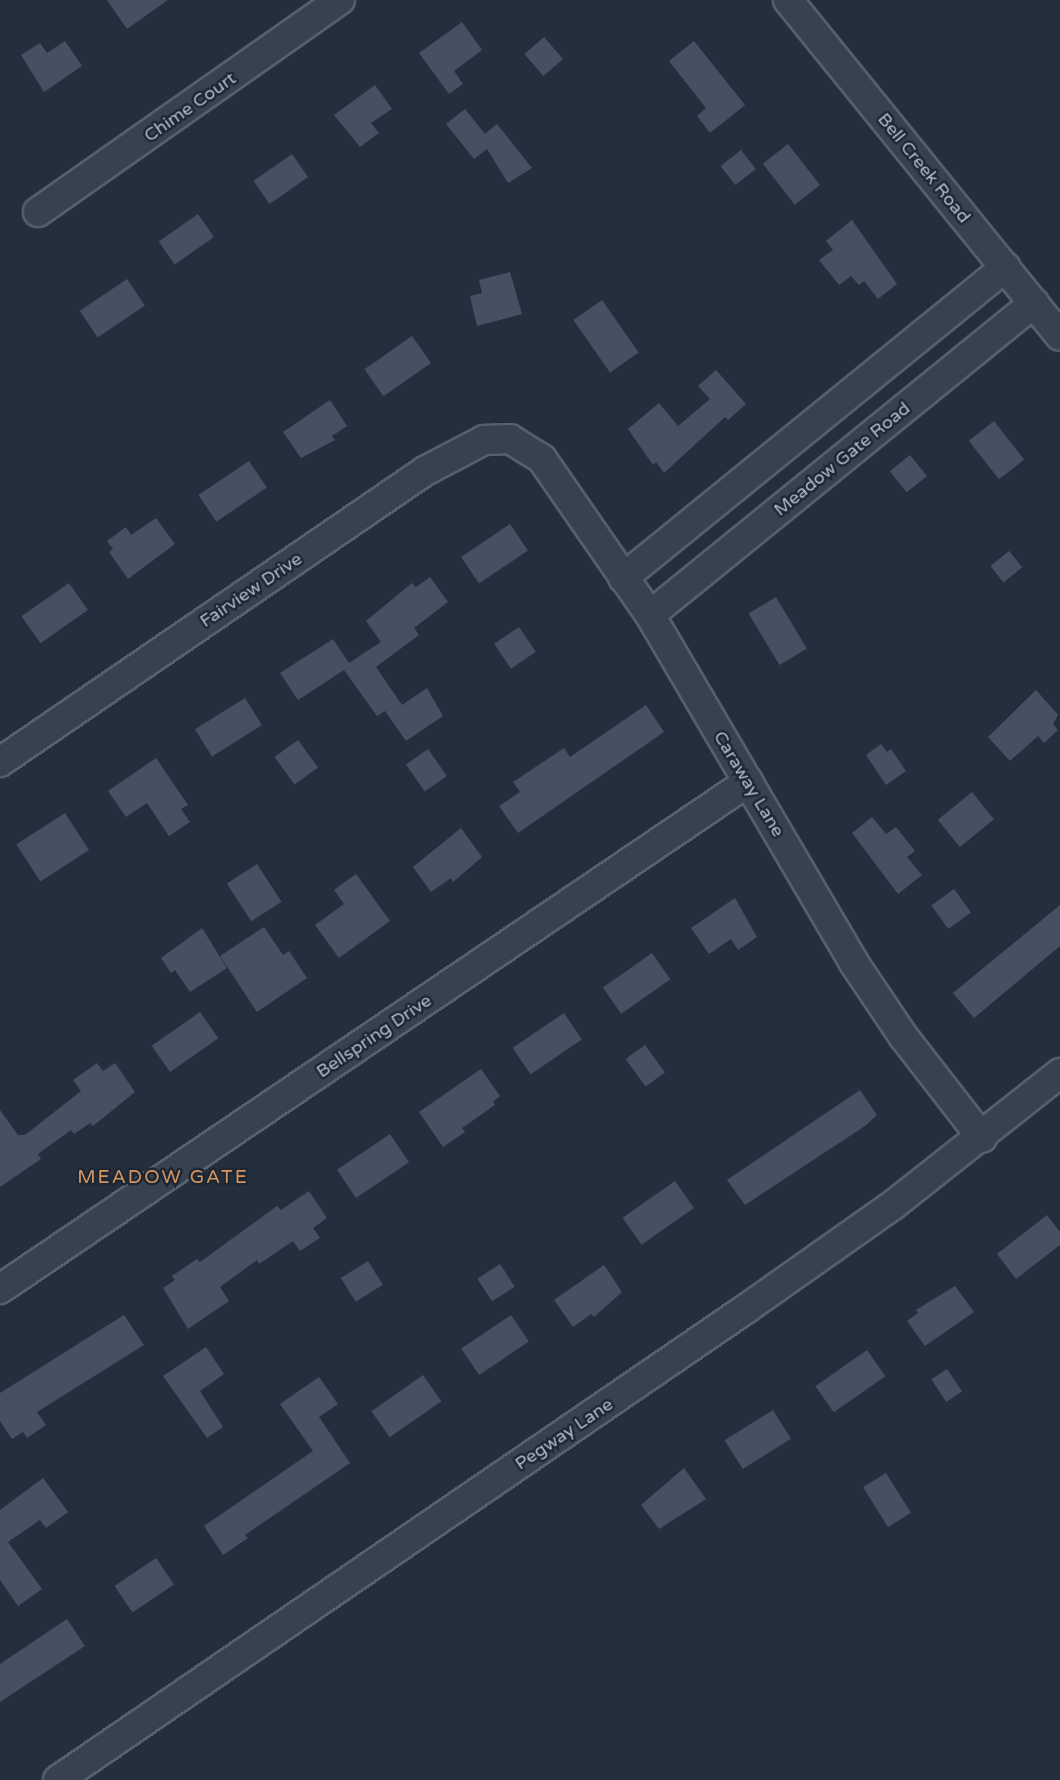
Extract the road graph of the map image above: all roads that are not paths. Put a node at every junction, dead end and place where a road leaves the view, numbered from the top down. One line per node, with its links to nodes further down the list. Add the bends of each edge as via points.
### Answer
1 (340, 0): 3 (street, Chime Court)
2 (788, 0): 4 (street, Bell Creek Road)
3 (38, 212)
4 (1006, 267): 5 (street, Bell Creek Road); 8 (street)
5 (1034, 303): 6 (street, Bell Creek Road); 9 (street, Meadow Gate Road)
6 (1060, 336)
7 (510, 439): 8 (street, Caraway Lane, via 542,459); 10 (street, Fairview Drive, via 484,440 425,471)
8 (624, 578): 9 (street, Caraway Lane)
9 (650, 615): 11 (street, Caraway Lane)
10 (0, 762)
11 (748, 782): 13 (street, Caraway Lane, via 861,973); 14 (street, Bellspring Drive)
12 (1060, 1073): 13 (street, Pegway Lane)
13 (982, 1138): 15 (street, Pegway Lane, via 736,1316)
14 (0, 1289)
15 (58, 1780)

